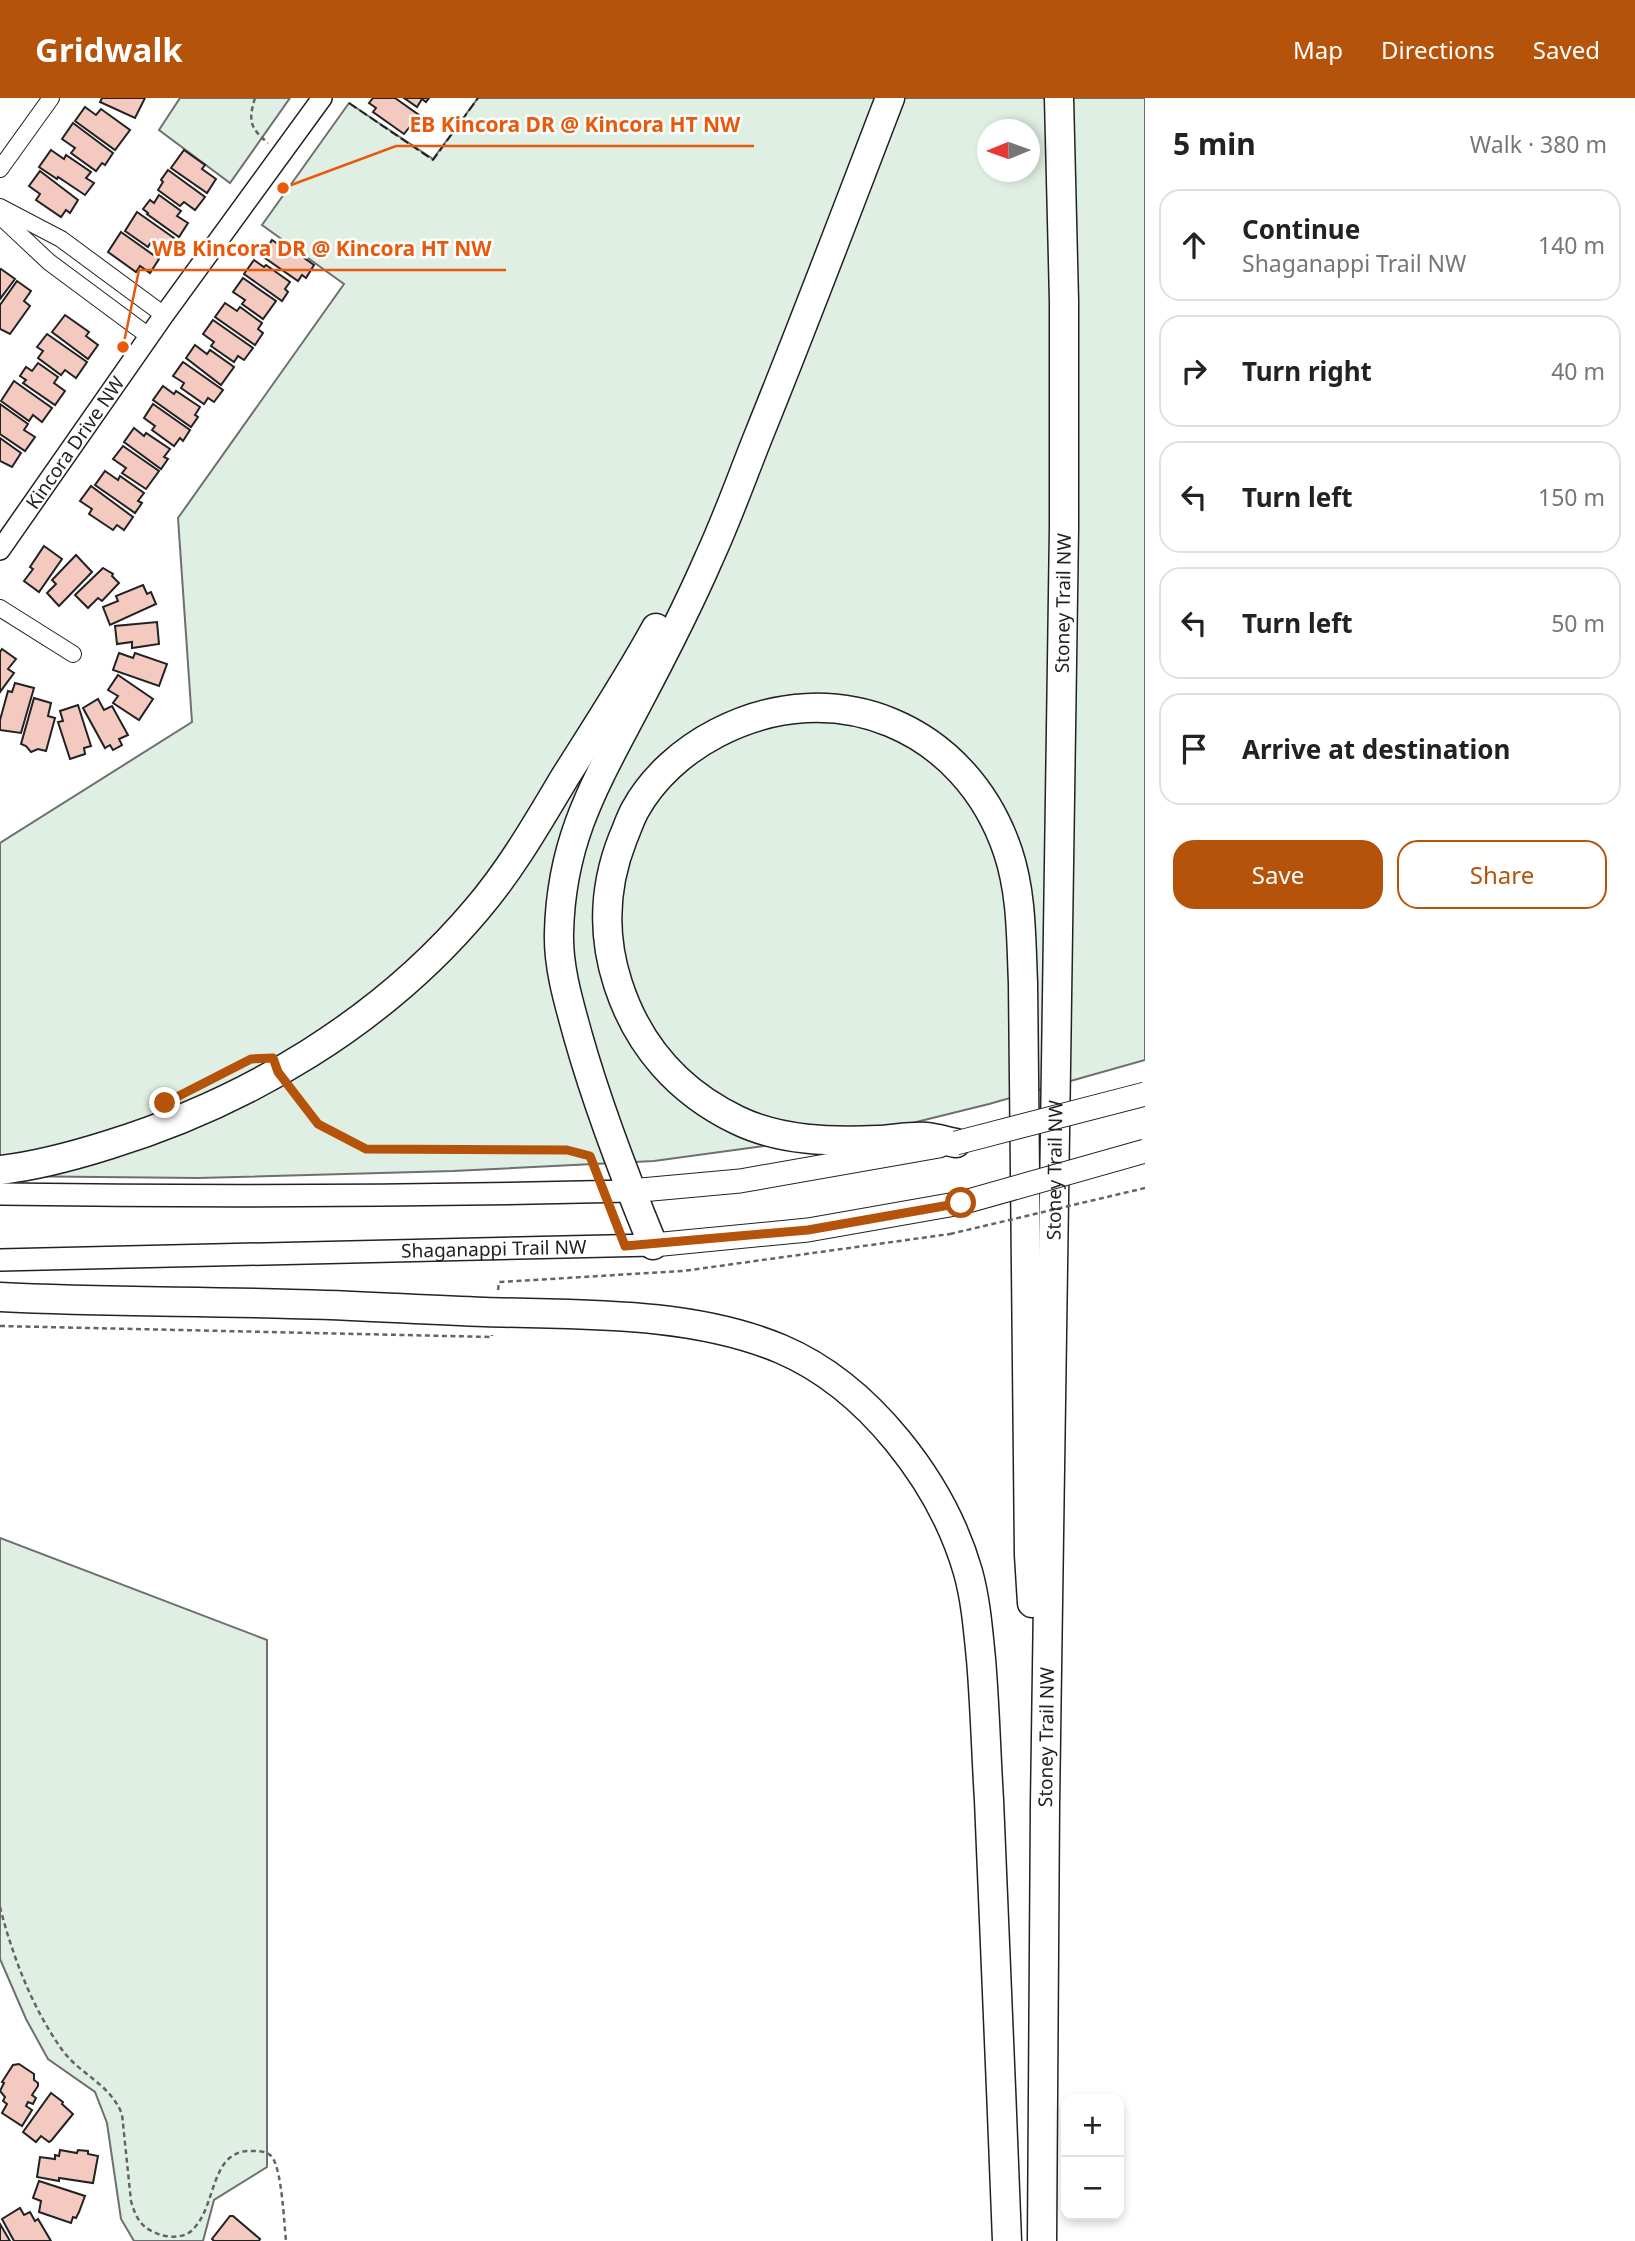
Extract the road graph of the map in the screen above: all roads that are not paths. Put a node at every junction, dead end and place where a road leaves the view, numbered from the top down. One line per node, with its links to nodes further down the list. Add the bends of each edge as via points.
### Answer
1 (51, 98): 5 (street)
2 (322, 98): 8 (street, Kincora Drive NW)
3 (890, 98): 10 (highway)
4 (1059, 98): 23 (highway, Stoney Trail NW, via 1065,528)
5 (0, 169)
6 (0, 207): 8 (street, via 61,239)
7 (0, 216): 9 (street, via 49,262)
8 (164, 316): 9 (street, Kincora Drive NW)
9 (150, 337): 11 (street, Kincora Drive NW)
10 (779, 385): 17 (highway, via 646,646 512,863 440,948 394,992 333,1038 204,1110 74,1155); 18 (highway, via 709,558 592,790 563,879 561,964)
11 (0, 550)
12 (0, 608): 13 (street)
13 (73, 654)
14 (1145, 1094): 15 (main road, bridge)
15 (956, 1143): 18 (main road, via 740,1181); 23 (highway, via 927,1137 826,1141 763,1130 694,1095 641,1038 624,1004 607,946 611,876 635,809 678,757 704,739 738,722 801,707 879,717 915,733 948,758 976,788 1008,853 1021,920 1029,1555)
16 (1145, 1151): 20 (main road, Shaganappi Trail NW, bridge, via 961,1203 808,1230)
17 (0, 1170)
18 (617, 1191): 19 (main road); 20 (highway)
19 (0, 1194)
20 (639, 1246): 21 (main road, Shaganappi Trail NW)
21 (0, 1260)
22 (0, 1297): 24 (highway, via 319,1305 698,1324 785,1350 821,1372 884,1423 909,1455 951,1526 968,1571 977,1616 995,1917)
23 (1045, 1804): 25 (highway, Stoney Trail NW)
24 (1007, 2241)
25 (1042, 2241)

